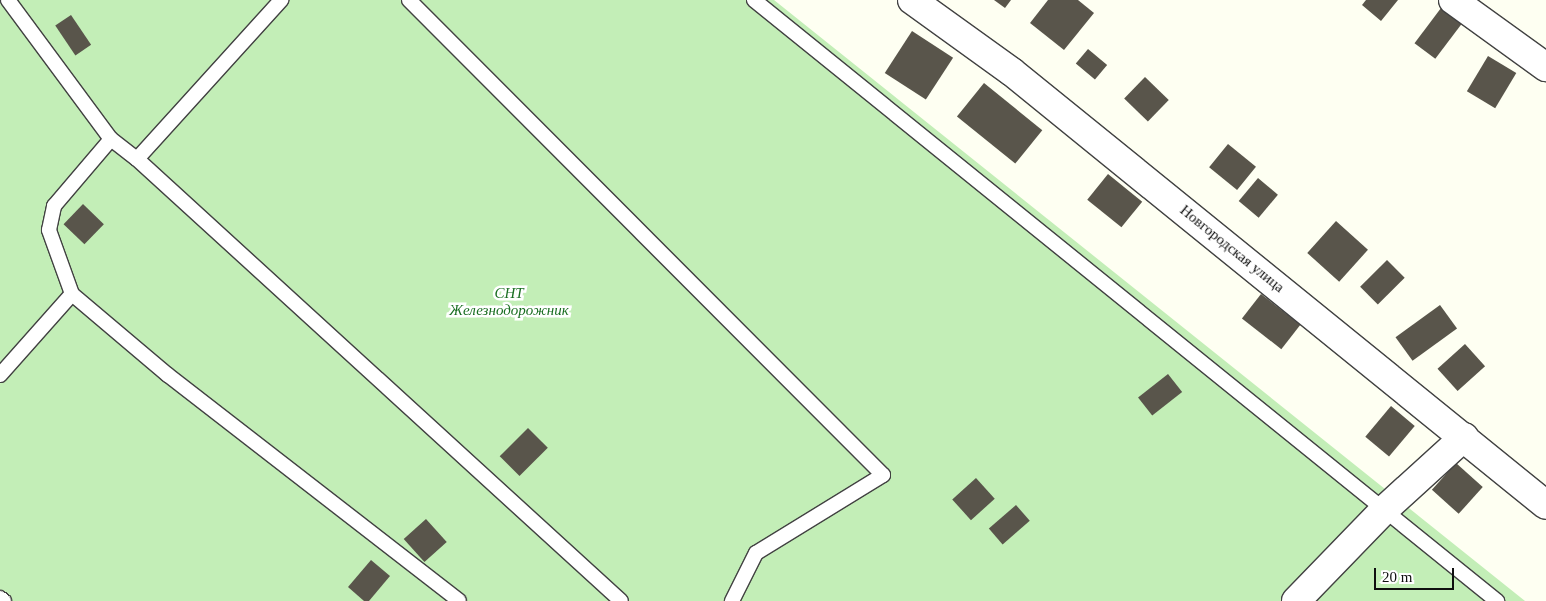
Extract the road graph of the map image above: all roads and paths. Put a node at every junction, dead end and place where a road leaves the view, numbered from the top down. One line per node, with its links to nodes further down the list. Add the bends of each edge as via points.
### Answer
1 (281, 0): 9 (lane)
2 (409, 0): 19 (lane, via 882,475 756,553)
3 (754, 0): 14 (lane)
4 (912, 0): 12 (street, Новгородская улица, via 1012,72)
5 (1453, 0): 7 (street)
6 (8, 4): 8 (lane)
7 (1546, 67)
8 (111, 139): 9 (lane); 10 (lane, via 54,206 49,230)
9 (136, 158): 18 (lane)
10 (72, 294): 11 (lane); 17 (lane, via 168,375)
11 (0, 375)
12 (1464, 437): 13 (street, Новгородская улица); 14 (street)
13 (1546, 505)
14 (1385, 509): 20 (street); 21 (lane)
15 (0, 598): 16 (lane)
16 (4, 601)
17 (459, 601)
18 (621, 601)
19 (732, 601)
20 (1296, 601)
21 (1497, 601)

